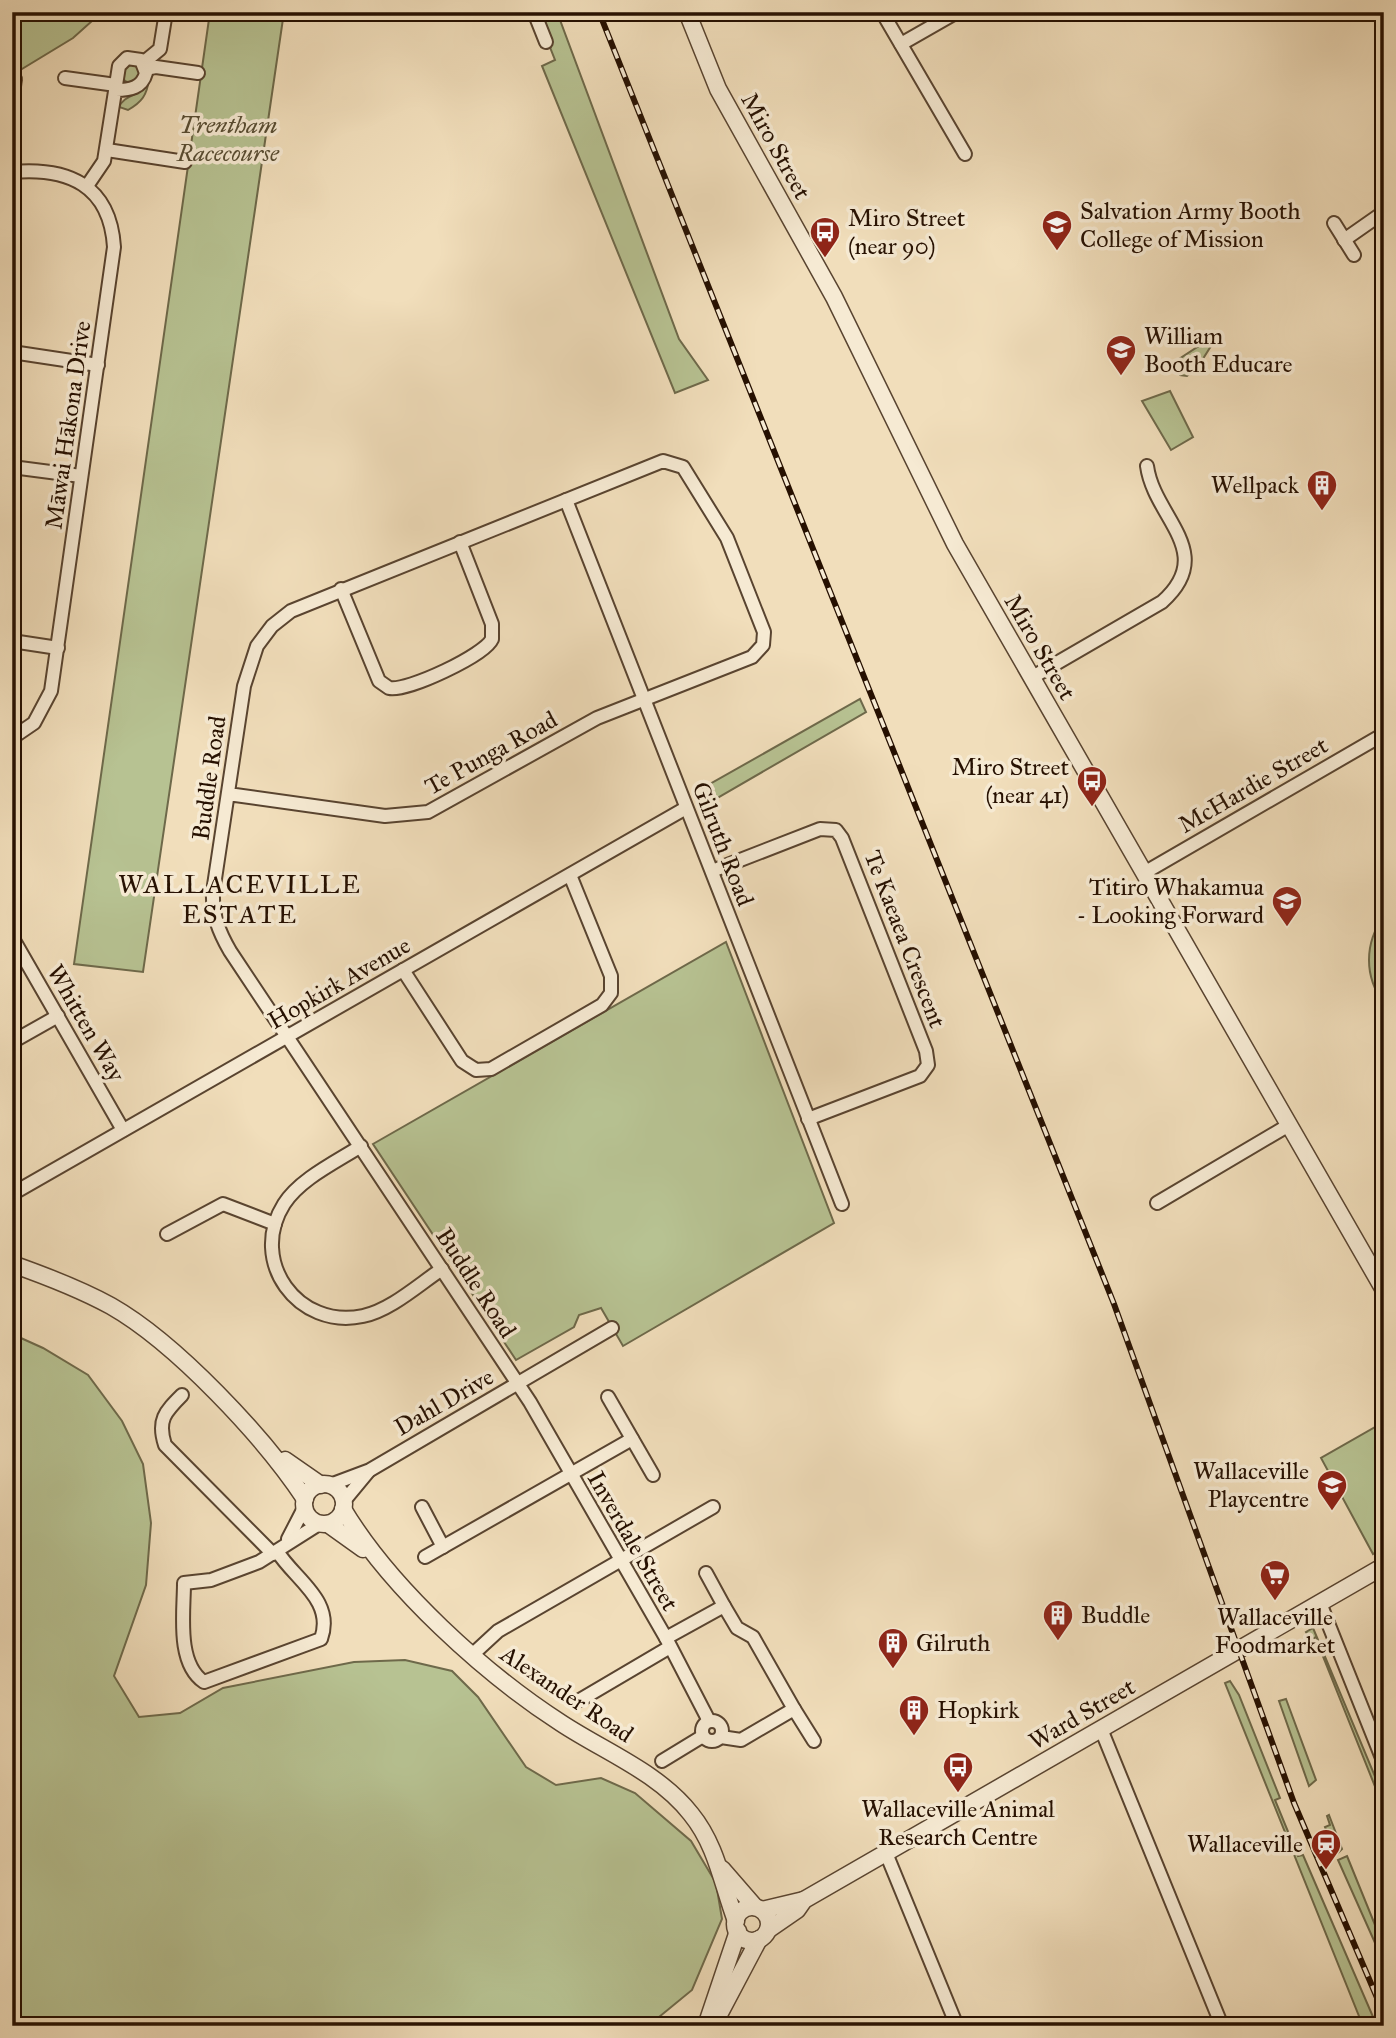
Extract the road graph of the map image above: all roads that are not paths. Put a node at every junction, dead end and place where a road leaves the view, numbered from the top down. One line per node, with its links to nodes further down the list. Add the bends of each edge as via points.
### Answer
1 (166, 12): 8 (street, via 160,49)
2 (534, 12): 6 (street)
3 (687, 12): 33 (street, Miro Street, via 718,89 816,263 949,532)
4 (882, 12): 7 (street)
5 (957, 12): 7 (street)
6 (546, 42)
7 (901, 44): 15 (street)
8 (144, 66): 9 (street); 12 (street, via 145,78 136,87); 12 (street, via 134,57 124,60)
9 (198, 73)
10 (65, 78): 12 (street)
11 (15, 79): 13 (street)
12 (116, 87): 14 (street)
13 (12, 100)
14 (107, 150): 16 (street); 18 (street)
15 (965, 154)
16 (185, 162)
17 (12, 172): 18 (street, via 54,172)
18 (87, 186): 24 (street, Māwai Hākona Drive, via 107,212 114,247)
19 (1384, 212): 21 (street)
20 (1334, 223): 21 (street)
21 (1344, 240): 22 (street)
22 (1354, 255)
23 (12, 352): 24 (street)
24 (98, 365): 27 (street, Māwai Hākona Drive)
25 (1147, 466): 33 (street, via 1149,480 1186,552 1182,578 1162,602)
26 (12, 467): 27 (street)
27 (81, 477): 32 (street, Māwai Hākona Drive)
28 (566, 500): 29 (street, Buddle Road); 34 (street, Gilruth Road); 34 (street, Te Punga Road, via 663,461 679,464 725,534 763,627 764,640 756,655)
29 (460, 542): 30 (street, Buddle Road); 30 (street, via 492,624 492,639 479,653 408,687 389,688 379,681)
30 (341, 589): 37 (street, Buddle Road, via 291,611 257,646 247,671)
31 (12, 640): 32 (street)
32 (58, 648): 36 (street, Māwai Hākona Drive, via 43,709 34,723)
33 (1031, 678): 40 (street, Miro Street)
34 (645, 699): 37 (street, Te Punga Road, via 597,718 447,803 417,815 385,816); 38 (street, Gilruth Road)
35 (1384, 734): 40 (street, McHardie Street)
36 (12, 738)
37 (228, 794): 45 (street, Buddle Road, via 213,892 214,915 222,938)
38 (687, 808): 39 (street, Gilruth Road); 41 (street, Hopkirk Avenue)
39 (712, 871): 47 (street, Gilruth Road); 47 (street, Te Kaeaea Crescent, via 820,829 836,830 926,1051 928,1065 920,1076)
40 (1144, 873): 48 (street, Miro Street)
41 (570, 875): 43 (street, Hopkirk Avenue); 43 (street, via 611,976 611,993 602,1005 491,1069 476,1070 462,1061)
42 (12, 937): 44 (street, Whitten Way)
43 (403, 970): 45 (street, Hopkirk Avenue)
44 (58, 1016): 46 (street); 49 (street, Whitten Way)
45 (287, 1036): 49 (street, Hopkirk Avenue); 50 (street, Buddle Road)
46 (12, 1042)
47 (808, 1119): 53 (street, Gilruth Road, via 830,1193)
48 (1289, 1125): 52 (street); 58 (street, Miro Street)
49 (123, 1130): 51 (street, Hopkirk Avenue)
50 (361, 1146): 54 (street, via 292,1193); 57 (street, Buddle Road)
51 (12, 1194)
52 (1157, 1203)
53 (842, 1205)
54 (275, 1224): 55 (street, via 223,1204); 57 (street, via 271,1250 279,1279 300,1303 324,1315 354,1318 370,1314)
55 (167, 1234)
56 (12, 1264): 64 (street, Alexander Road, via 90,1295 135,1322 177,1356)
57 (442, 1269): 60 (street, Buddle Road)
58 (1384, 1290)
59 (612, 1328): 60 (street, Dahl Drive)
60 (517, 1384): 65 (street, Dahl Drive); 66 (street, Inverdale Street)
61 (182, 1395): 75 (street, via 163,1414 165,1445)
62 (608, 1397): 63 (street)
63 (632, 1439): 66 (street); 67 (street)
64 (263, 1444): 68 (street, Alexander Road); 69 (street, Alexander Road)
65 (370, 1470): 68 (street, Dahl Drive); 70 (street, Dahl Drive)
66 (570, 1474): 74 (street); 77 (street, Inverdale Street)
67 (653, 1475)
68 (325, 1485): 69 (street, via 310,1491); 70 (street, Alexander Road, via 339,1491)
69 (305, 1504): 73 (street, Alexander Road, via 310,1519); 75 (street)
70 (344, 1505): 73 (street, via 339,1518); 78 (street, Alexander Road)
71 (422, 1507): 74 (street)
72 (713, 1507): 77 (street)
73 (324, 1524): 75 (street); 78 (street, Alexander Road)
74 (443, 1547): 76 (street)
75 (279, 1549): 75 (street, via 318,1599 323,1613 321,1639 204,1682 184,1644 184,1583 211,1580)
76 (425, 1557)
77 (620, 1560): 83 (street, Inverdale Street); 84 (street, via 498,1631)
78 (379, 1561): 84 (street, Alexander Road)
79 (1384, 1566): 81 (street, Ward Street)
80 (706, 1573): 82 (street)
81 (1320, 1603): 88 (street, Ward Street); 93 (street)
82 (724, 1606): 83 (street); 86 (street, via 737,1628 753,1637)
83 (668, 1643): 85 (street); 87 (street, Inverdale Street)
84 (472, 1655): 95 (street, Alexander Road, via 521,1697 662,1784 692,1815)
85 (580, 1700)
86 (794, 1709): 90 (street, via 741,1740); 91 (street)
87 (709, 1721): 89 (street, via 703,1726); 90 (street, Inverdale Street, via 721,1725)
88 (1101, 1729): 94 (street, Ward Street); 103 (street)
89 (703, 1736): 90 (street, via 711,1742); 92 (street)
90 (721, 1737)
91 (814, 1741)
92 (662, 1760)
93 (1384, 1763)
94 (886, 1853): 96 (street, Ward Street); 102 (street)
95 (720, 1867): 97 (street, Alexander Road); 98 (street, Alexander Road)
96 (803, 1900): 97 (street, Ward Street); 99 (street, Ward Street, via 797,1910)
97 (759, 1909): 98 (street, via 745,1909); 99 (street, via 768,1919)
98 (737, 1926): 99 (street, via 749,1940); 100 (street)
99 (763, 1935): 101 (street, Ward Street)
100 (706, 2026)
101 (713, 2026)
102 (957, 2026)
103 (1222, 2026)

